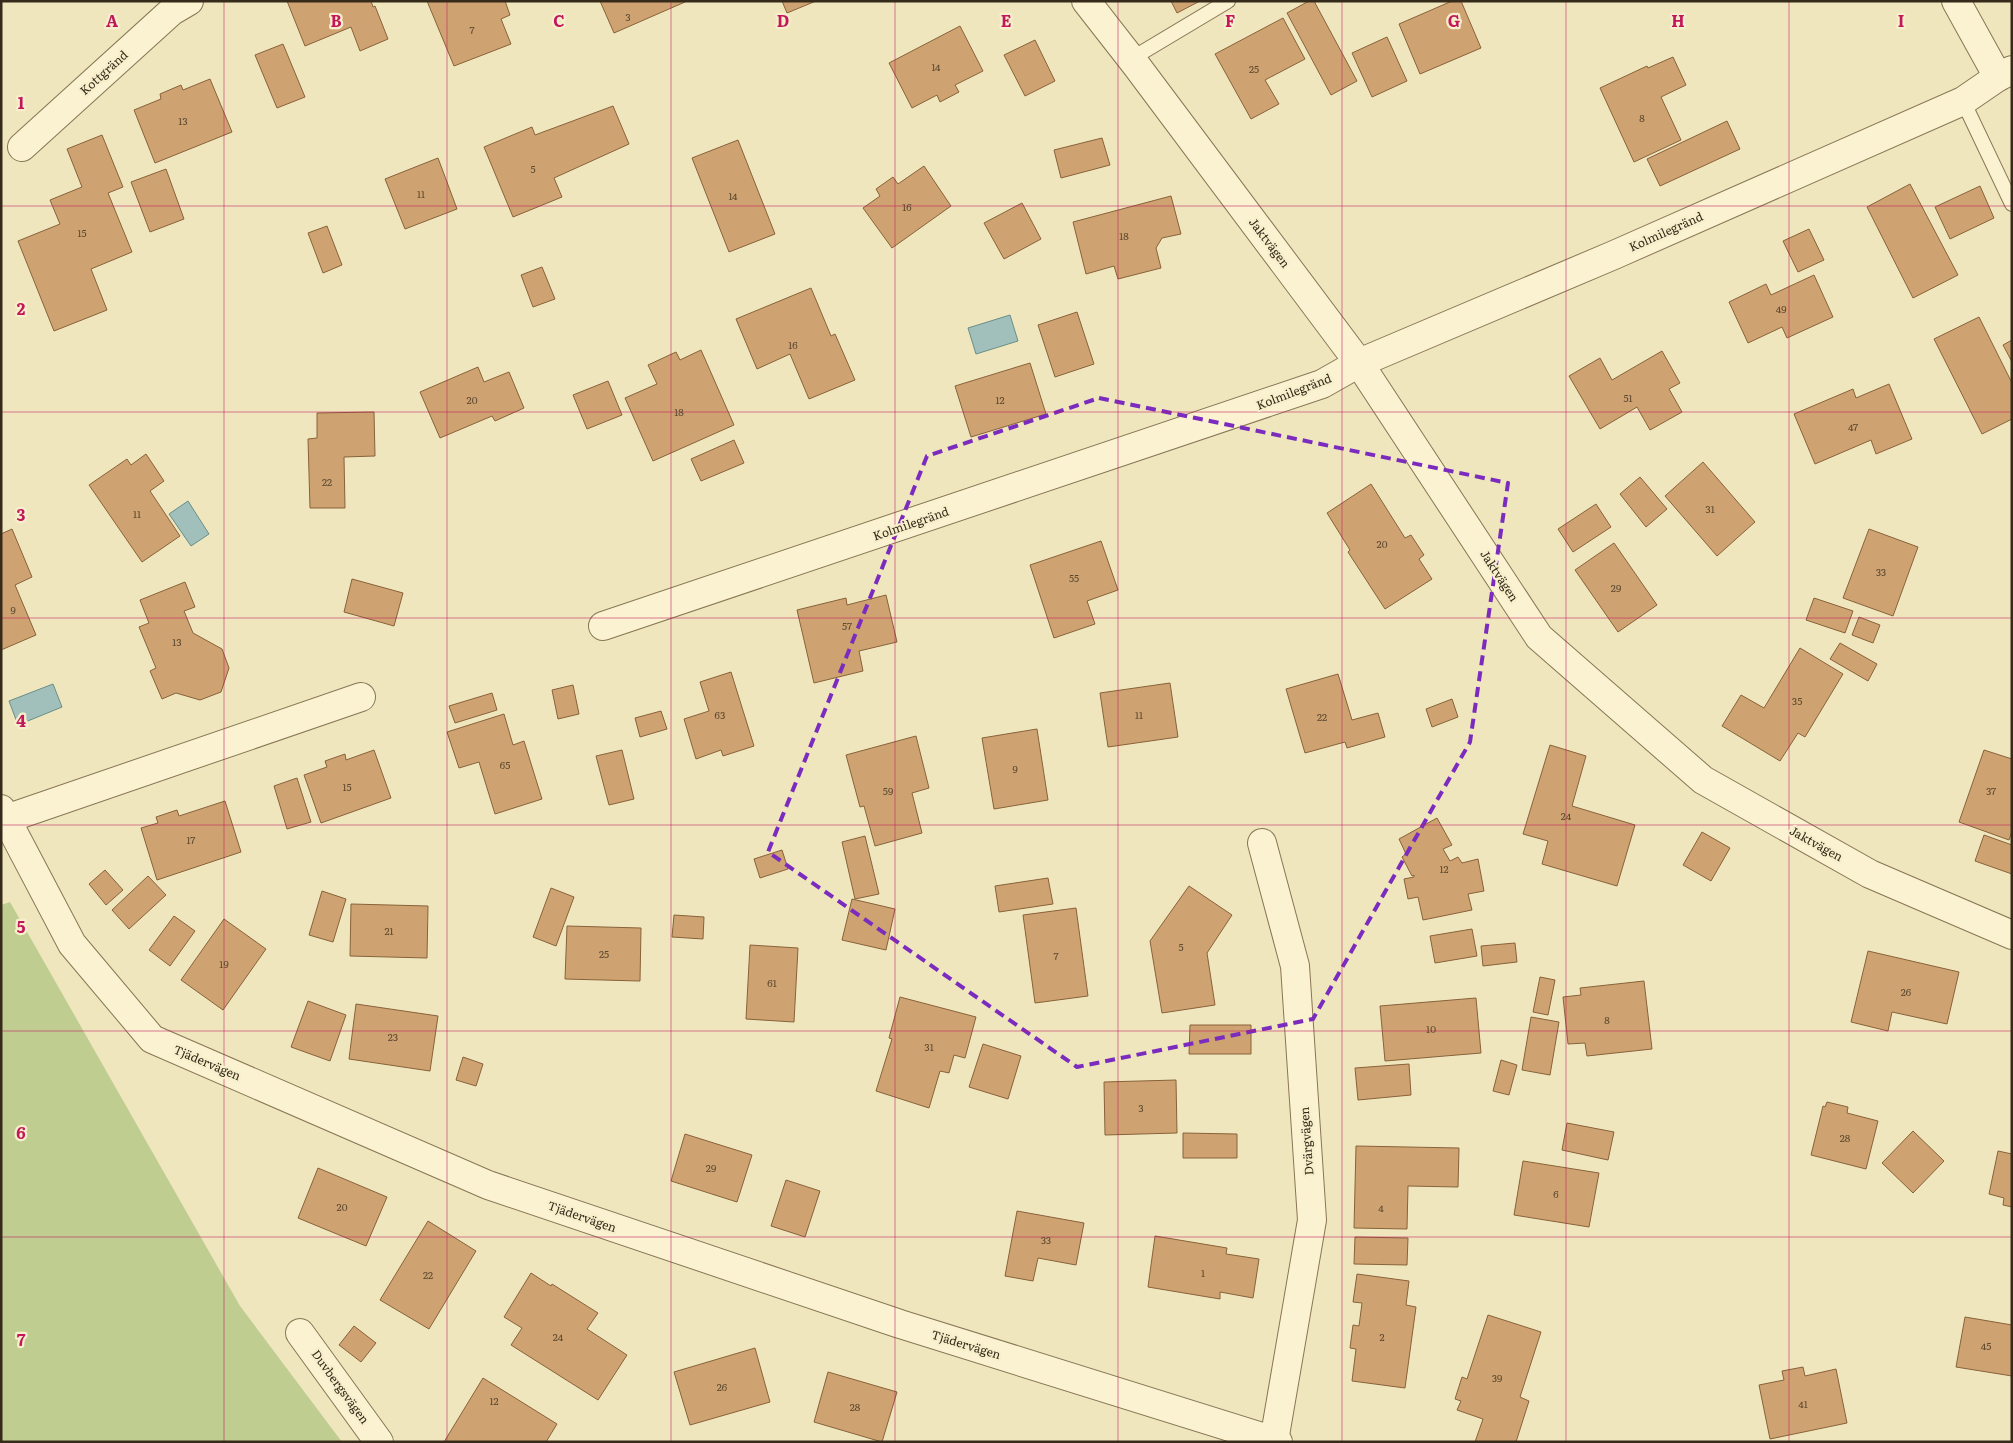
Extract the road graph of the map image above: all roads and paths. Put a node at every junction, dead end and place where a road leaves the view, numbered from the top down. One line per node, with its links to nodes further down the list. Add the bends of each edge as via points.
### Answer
1 (189, 1): 8 (street, Kottgränd, via 172,12)
2 (1086, 1): 5 (street, Jaktvägen)
3 (1228, 1): 5 (lane)
4 (1956, 1): 6 (street)
5 (1131, 58): 10 (street, Jaktvägen)
6 (2005, 73): 7 (street, Kolmilegränd)
7 (1963, 101): 9 (lane); 10 (street, Kolmilegränd)
8 (22, 147)
9 (2012, 204)
10 (1359, 363): 11 (street, Kolmilegränd, via 1322,384); 15 (street, Jaktvägen, via 1539,637 1711,785 1870,874)
11 (603, 626)
12 (361, 697): 13 (street, Tjädervägen)
13 (3, 814): 17 (street, Tjädervägen, via 72,944 152,1039 488,1185 900,1324)
14 (1262, 843): 17 (street, Dvärgvägen, via 1295,966 1312,1220)
15 (2012, 934)
16 (300, 1333): 18 (street, Duvbergsvägen)
17 (1276, 1441)
18 (380, 1442)

